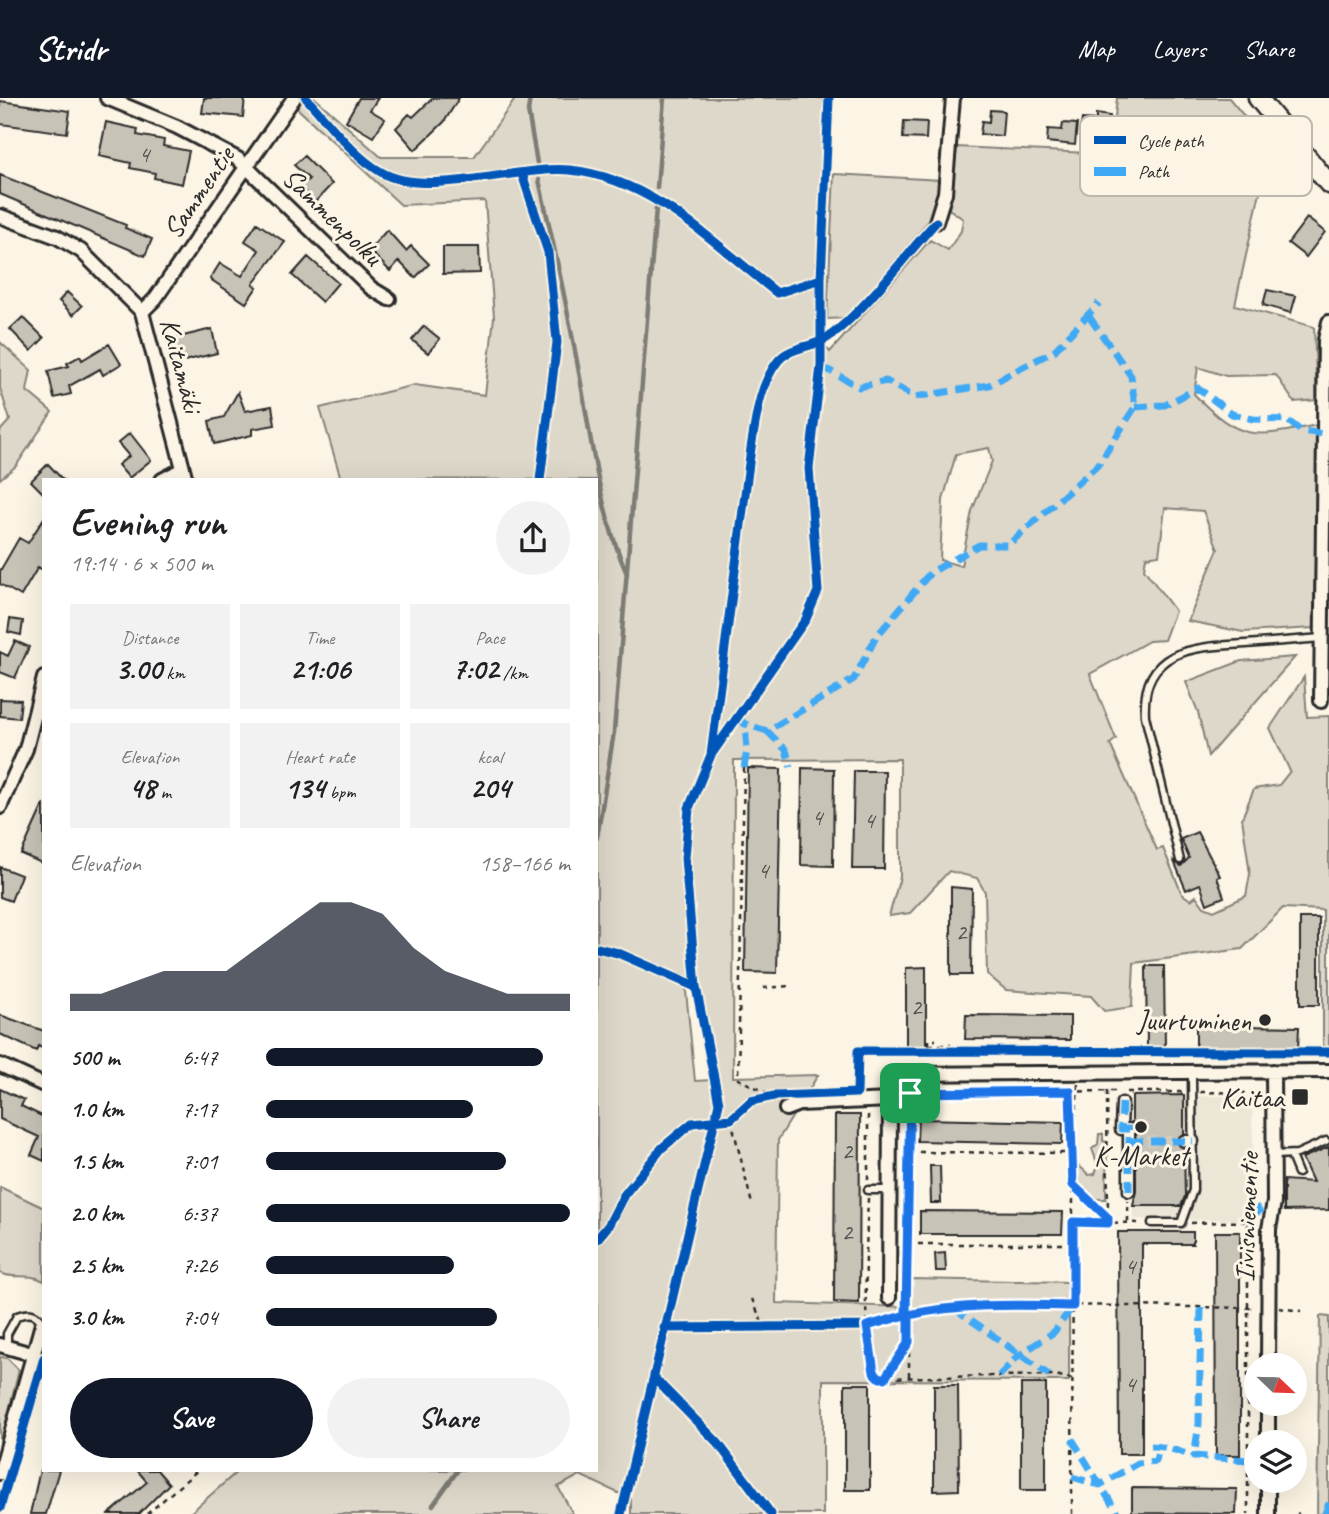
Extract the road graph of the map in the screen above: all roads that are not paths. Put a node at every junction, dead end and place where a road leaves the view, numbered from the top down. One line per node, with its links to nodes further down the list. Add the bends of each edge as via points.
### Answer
1 (294, 98): 7 (street, Sammentie)
2 (953, 98): 10 (street, via 945,193)
3 (1258, 98): 5 (main road)
4 (115, 100): 7 (street, Sammenpolku)
5 (1273, 116)
6 (1312, 163): 8 (main road)
7 (246, 165): 11 (street, Sammenpolku, via 371,288); 12 (street, Sammentie)
8 (1329, 184)
9 (0, 216): 12 (street, Kaitamäki, via 81,251)
10 (936, 222)
11 (389, 299)
12 (142, 312): 14 (street, Kaitamäki)
13 (1329, 323): 15 (street, via 1325,340)
14 (185, 474)
15 (1322, 638): 17 (street); 19 (lane, via 1187,649 1151,676 1144,699 1145,716)
16 (42, 686): 18 (street, via 26,749)
17 (1321, 701)
18 (0, 807)
19 (1180, 860)
20 (0, 1065): 24 (street)
21 (1273, 1071): 22 (street); 23 (street); 29 (street, Iivisniementie)
22 (1329, 1071)
23 (1192, 1074): 25 (street, via 910,1072 894,1080); 35 (lane, via 1188,1141 1193,1190 1181,1223)
24 (42, 1084)
25 (890, 1100): 27 (street, via 799,1104); 33 (street)
26 (1122, 1102): 34 (street, via 1121,1129 1129,1129 1131,1141)
27 (786, 1109)
28 (1326, 1141): 30 (lane)
29 (1273, 1155): 30 (lane); 40 (street, Iivisniementie)
30 (1291, 1156): 31 (lane)
31 (1298, 1172)
32 (868, 1190): 33 (lane)
33 (889, 1190): 36 (street)
34 (1128, 1195)
35 (1152, 1223)
36 (889, 1298)
37 (42, 1322): 39 (lane, via 28,1312 17,1316)
38 (42, 1327): 41 (street)
39 (4, 1346): 41 (street)
40 (1268, 1353)
41 (34, 1354): 42 (street)
42 (0, 1473)
43 (1268, 1493): 44 (street)
44 (1268, 1514)

